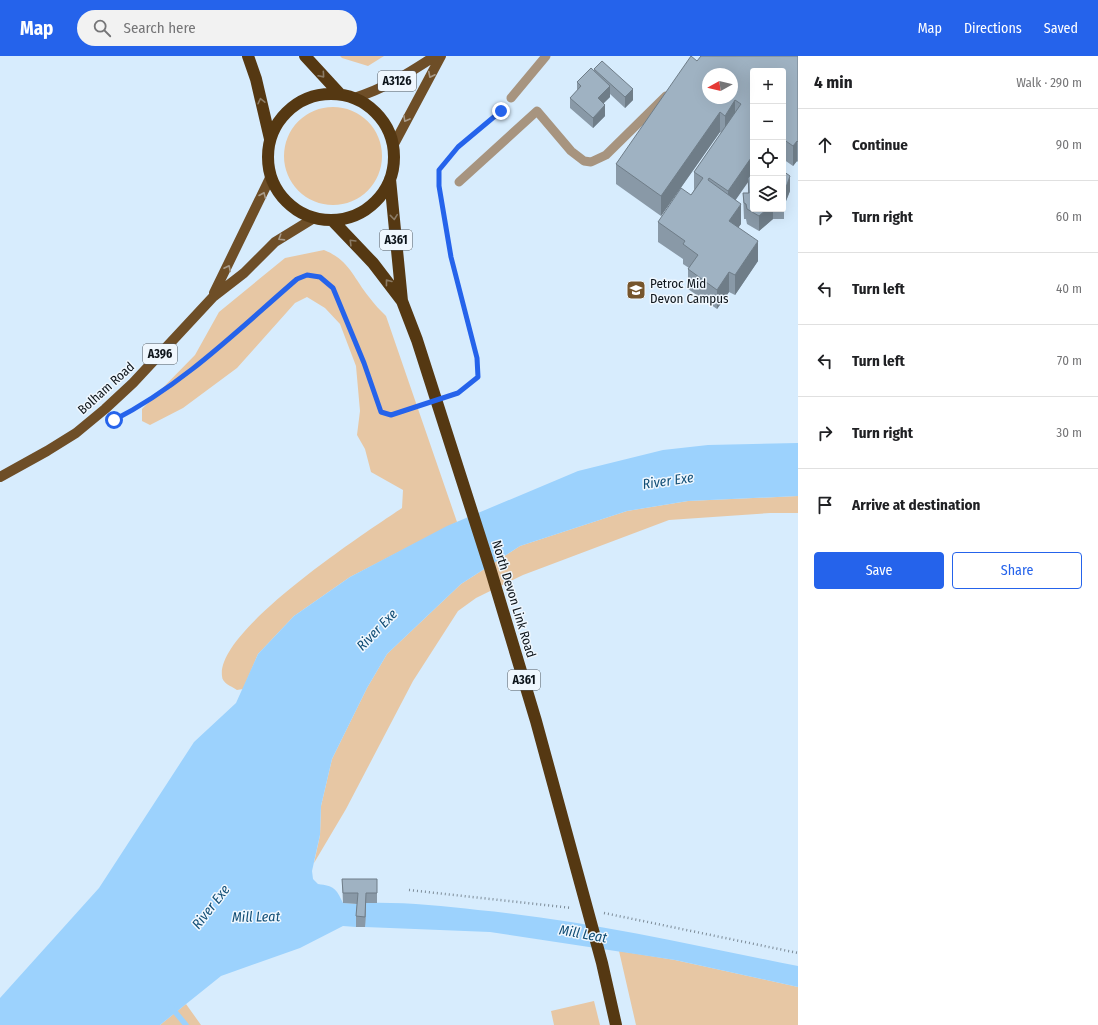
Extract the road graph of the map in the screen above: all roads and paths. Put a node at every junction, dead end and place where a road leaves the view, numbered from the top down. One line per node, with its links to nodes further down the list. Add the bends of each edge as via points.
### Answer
1 (248, 56): 10 (highway, one-way to 1)
2 (305, 56): 7 (highway, one-way to 7)
3 (435, 56): 8 (main road, A3126, via 375,92)
4 (441, 56): 11 (main road, A3126, one-way to 11)
5 (546, 56): 9 (lane)
6 (672, 90): 14 (lane, via 601,159 584,161 571,151 536,111)
7 (340, 94): 8 (highway); 10 (highway, via 322,94 290,109 278,123)
8 (354, 98): 11 (highway, via 380,117)
9 (511, 98): 19 (path, via 501,111 458,147 439,170 439,186 451,257 477,358 478,377 458,393)
10 (270, 139): 12 (highway)
11 (393, 146): 13 (highway, via 394,163)
12 (270, 176): 15 (highway, via 287,202 299,212); 17 (main road, Bolham Road / A396, one-way to 12, via 262,198)
13 (390, 179): 16 (highway, via 381,195 368,209 351,217); 18 (highway, North Devon Link Road / A361, one-way to 18)
14 (460, 182)
15 (314, 218): 16 (highway); 17 (main road, Bolham Road / A396, one-way to 17, via 275,242 244,273)
16 (332, 220): 18 (highway, North Devon Link Road / A361, one-way to 16, via 373,263)
17 (213, 297): 21 (main road, Bolham Road / A396, via 133,383)
18 (402, 301): 23 (highway, North Devon Link Road / A361, via 417,340 536,721 602,963)
19 (444, 398)
20 (430, 403): 21 (path, via 391,415 381,412 333,288 320,277 307,275 297,279 197,366 145,404 114,420)
21 (105, 409): 22 (main road, Bolham Road / A396, via 76,433)
22 (0, 477)
23 (616, 1025)

